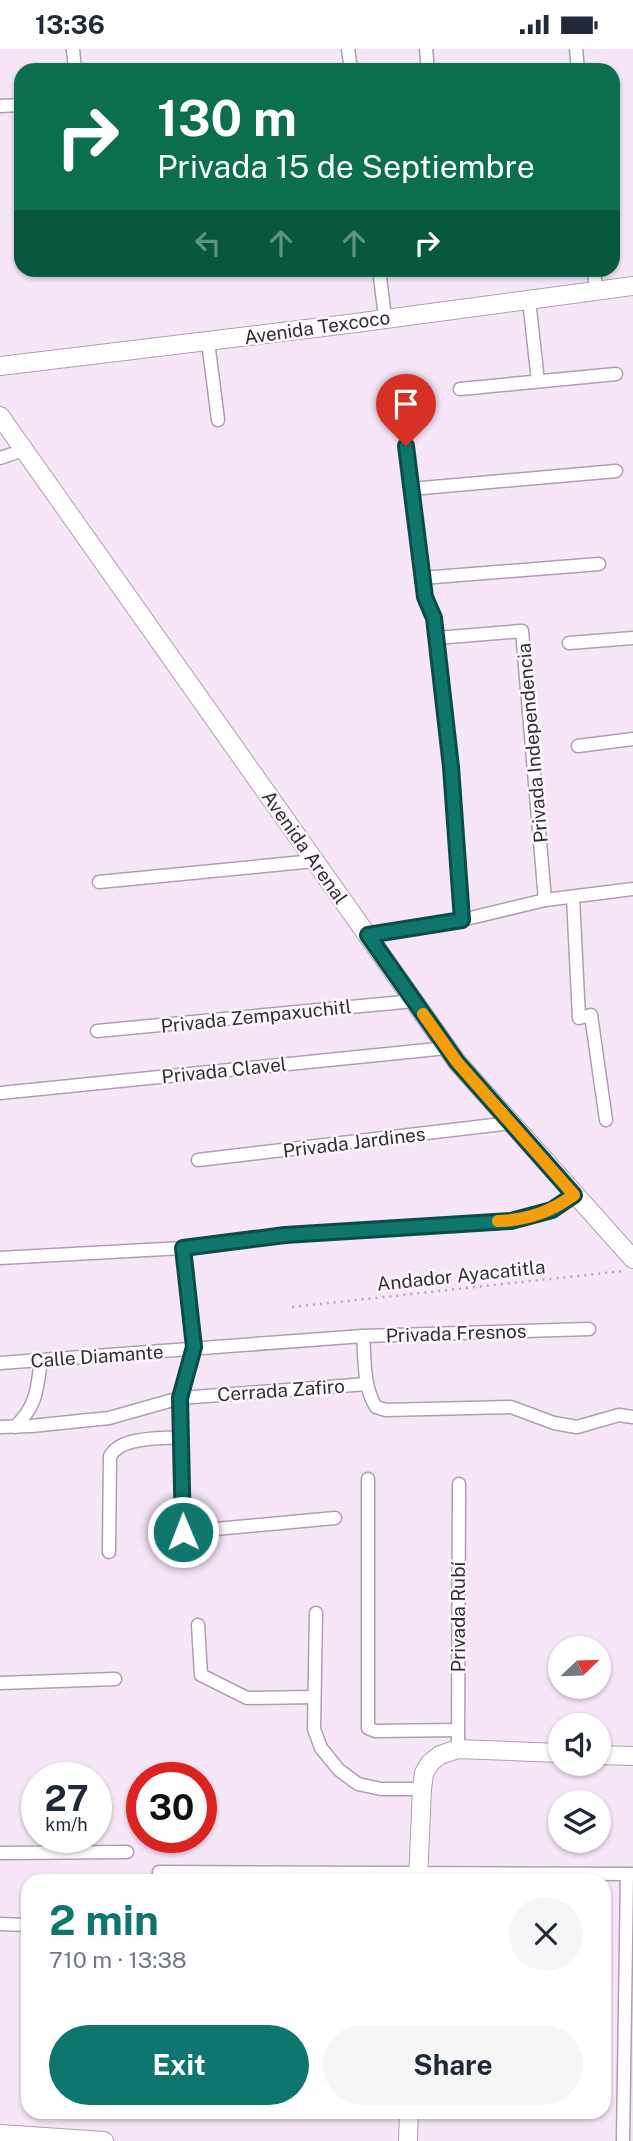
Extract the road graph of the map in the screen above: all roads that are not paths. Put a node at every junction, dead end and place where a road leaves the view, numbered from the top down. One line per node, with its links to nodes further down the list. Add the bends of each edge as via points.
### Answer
1 (380, 277): 6 (street)
2 (595, 277): 4 (street)
3 (633, 286): 4 (main road, Avenida Texcoco)
4 (596, 291): 5 (main road, Avenida Texcoco)
5 (529, 300): 6 (main road, Avenida Texcoco); 10 (street)
6 (385, 317): 7 (main road, Avenida Texcoco)
7 (208, 341): 8 (main road, Avenida Texcoco); 13 (street)
8 (0, 366)
9 (615, 374): 10 (street)
10 (538, 381): 11 (street)
11 (460, 389)
12 (0, 416): 15 (main road, Avenida Arenal)
13 (218, 420)
14 (406, 446): 18 (street)
15 (24, 450): 16 (street); 26 (main road, Avenida Arenal)
16 (0, 459)
17 (616, 471): 18 (street)
18 (411, 489): 20 (street)
19 (599, 564): 20 (street)
20 (422, 578): 21 (street)
21 (436, 638): 30 (street, Privada Independencia, via 522,631); 31 (street)
22 (633, 638): 23 (street)
23 (569, 643)
24 (633, 740): 25 (street)
25 (578, 746)
26 (314, 861): 27 (street); 32 (main road, Avenida Arenal)
27 (99, 882)
28 (633, 889): 29 (street)
29 (573, 897): 30 (street); 37 (street, via 579,1018 591,1015)
30 (545, 900): 31 (street)
31 (462, 920): 32 (street)
32 (368, 935): 33 (main road, Avenida Arenal)
33 (414, 1000): 34 (street, Privada Zempaxuchitl); 35 (main road, Avenida Arenal)
34 (97, 1031)
35 (447, 1048): 36 (street, Privada Clavel); 38 (main road, Avenida Arenal)
36 (0, 1093)
37 (606, 1120)
38 (511, 1123): 39 (street, Privada Jardines); 40 (main road, Avenida Arenal)
39 (198, 1160)
40 (574, 1195): 41 (street, via 552,1210 511,1221 285,1235); 43 (main road, Avenida Arenal)
41 (183, 1248): 42 (street); 46 (street)
42 (0, 1258)
43 (633, 1259)
44 (589, 1329): 45 (street, Privada Fresnos)
45 (363, 1336): 46 (street, Calle Diamante); 49 (street, Privada Fresnos)
46 (194, 1347): 47 (street, Calle Diamante); 50 (street)
47 (41, 1360): 48 (street, Calle Diamante); 53 (street, via 34,1403)
48 (0, 1363)
49 (367, 1384): 50 (street, Cerrada Zafiro); 51 (street, via 376,1407 386,1410 511,1406 577,1427 619,1415)
50 (180, 1398): 53 (street, Cerrada Zafiro, via 109,1418); 54 (street)
51 (633, 1417)
52 (0, 1427): 53 (street, Cerrada Zafiro)
53 (15, 1427)
54 (180, 1437): 57 (street, via 183,1532); 58 (street, via 124,1443 114,1449 110,1456)
55 (368, 1479): 64 (street, via 368,1728)
56 (459, 1484): 64 (street, Privada Rubí)
57 (335, 1518)
58 (109, 1552)
59 (316, 1613): 63 (street)
60 (198, 1625): 63 (street, via 201,1675 247,1698)
61 (115, 1679): 62 (street)
62 (0, 1683)
63 (314, 1697): 69 (street, via 314,1729 321,1748 339,1770 358,1784)
64 (457, 1730): 65 (street, Privada Rubí)
65 (458, 1749): 66 (main road); 69 (main road, via 430,1763)
66 (548, 1753)
67 (611, 1755): 68 (main road)
68 (633, 1756)
69 (422, 1789): 72 (main road)
70 (126, 1852): 71 (street)
71 (0, 1853)
72 (418, 1874)
73 (611, 1874): 74 (street)
74 (630, 1874): 81 (street)
75 (0, 1924): 76 (street)
76 (21, 1925)
77 (409, 2119): 80 (main road)
78 (0, 2134): 79 (main road)
79 (104, 2141)
80 (408, 2141)
81 (623, 2141)

